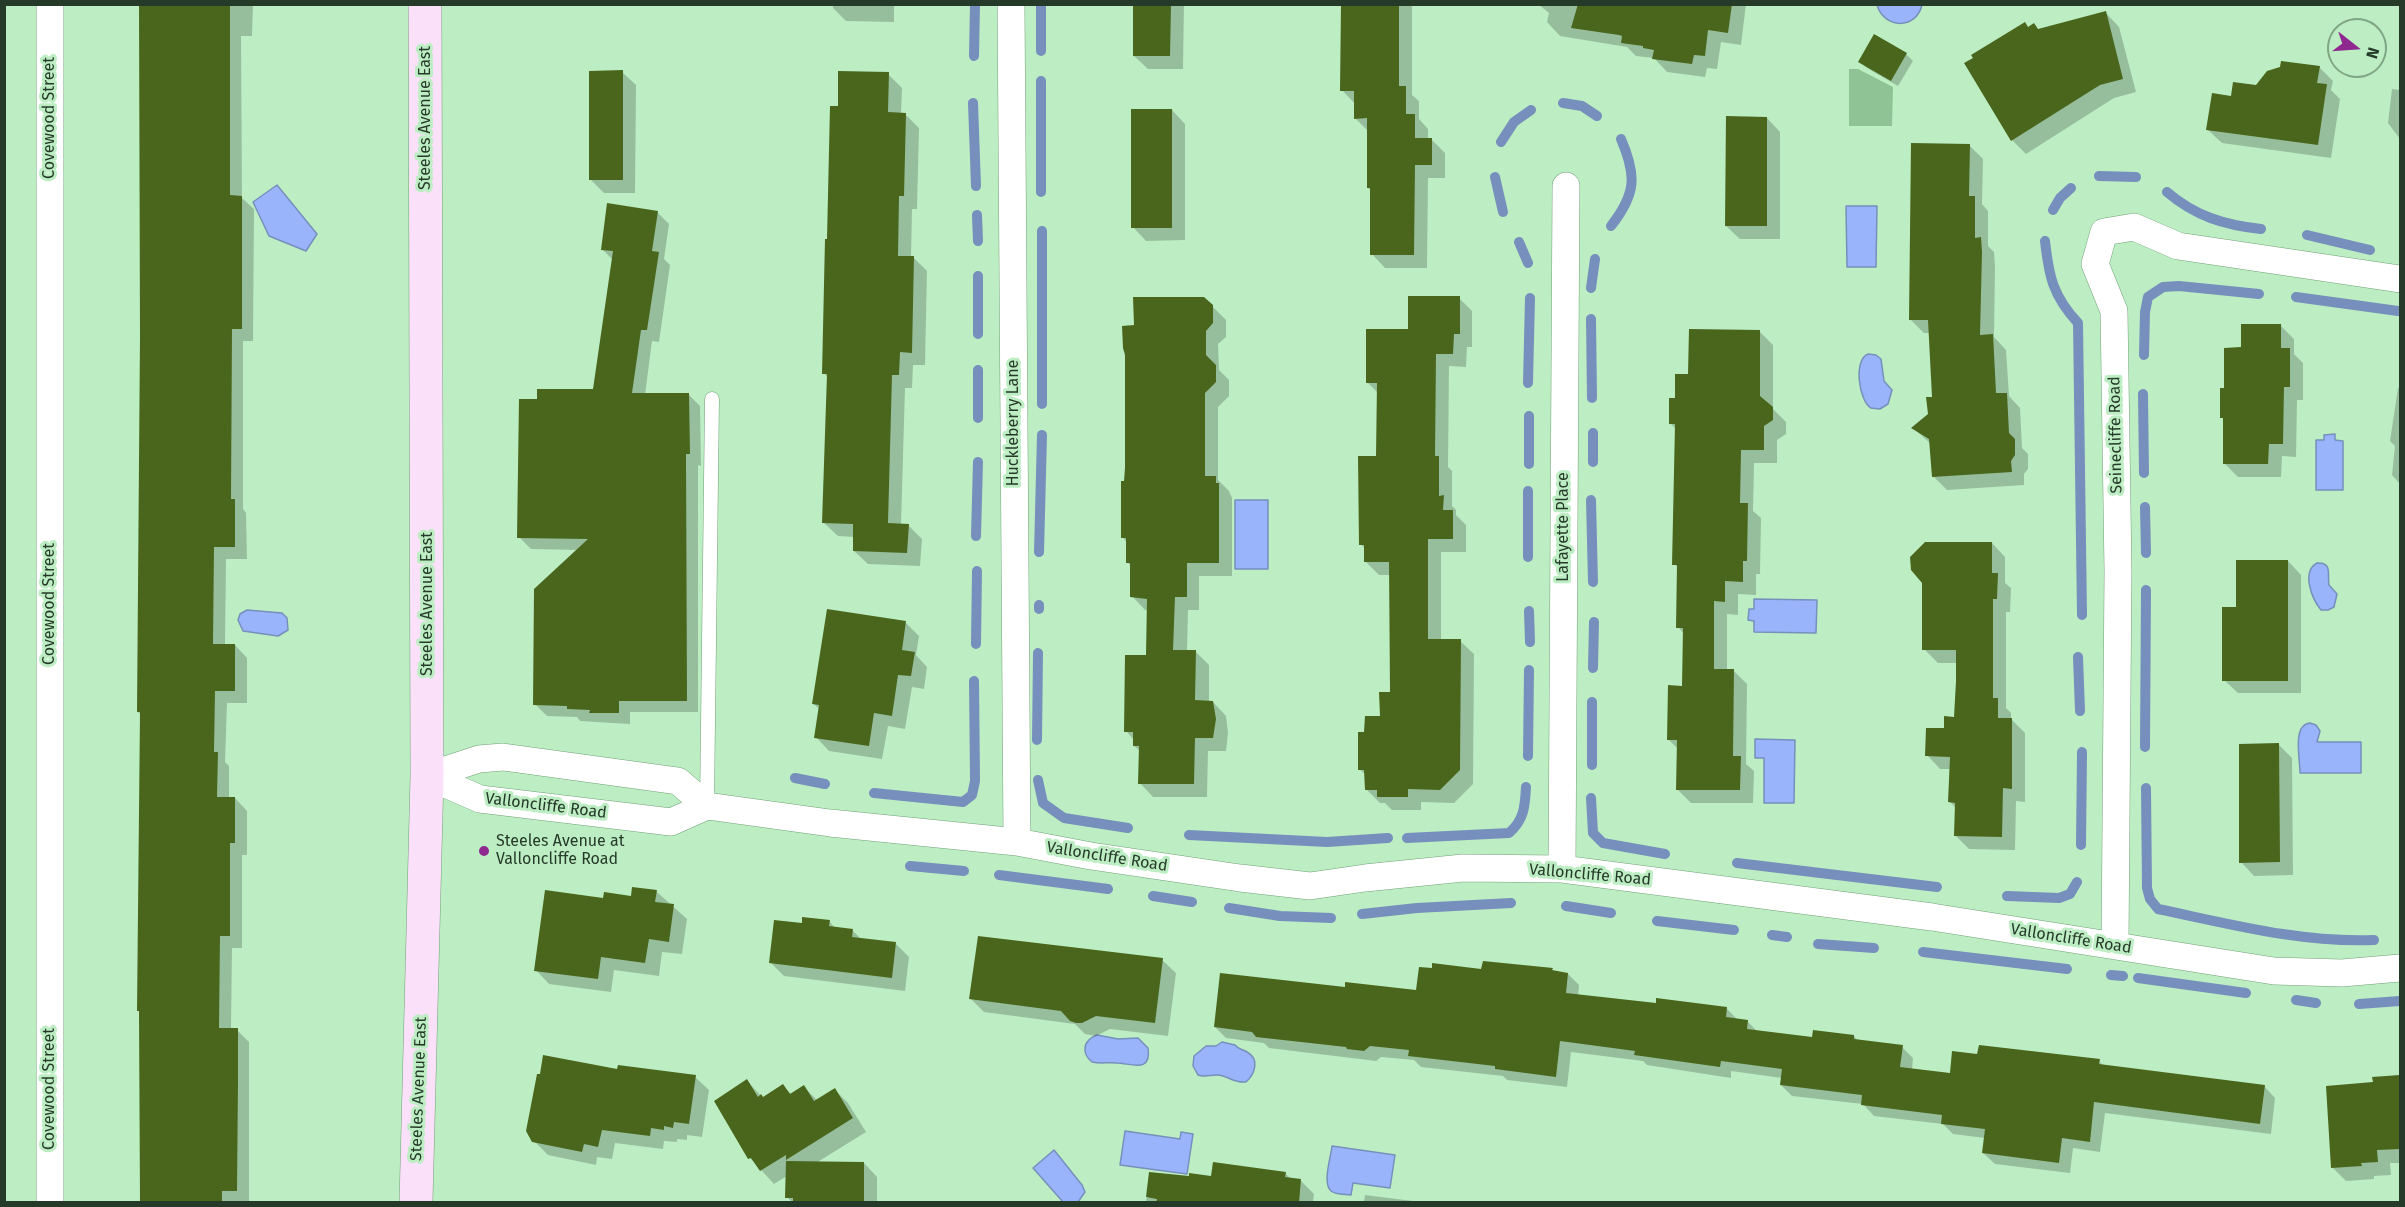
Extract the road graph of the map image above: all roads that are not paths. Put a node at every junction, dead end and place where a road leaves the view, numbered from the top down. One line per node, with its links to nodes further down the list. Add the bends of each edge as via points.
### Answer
1 (50, 4): 13 (street, Covewood Street)
2 (425, 4): 7 (main road, Steeles Avenue East)
3 (1011, 4): 9 (street, Huckleberry Lane)
4 (1566, 186): 10 (street, Lafayette Place)
5 (2400, 279): 11 (street, Seinecliffe Road, via 2178,246 2134,227 2104,232 2095,264 2114,311 2118,571)
6 (712, 399): 8 (lane)
7 (427, 776): 8 (street, Valloncliffe Road, via 480,799 671,822); 8 (street, via 479,759 503,757 678,782); 14 (main road, Steeles Avenue East)
8 (707, 806): 9 (street, Valloncliffe Road)
9 (1017, 842): 10 (street, Valloncliffe Road, via 1310,886 1463,868)
10 (1562, 869): 11 (street, Valloncliffe Road, via 1932,917)
11 (2115, 946): 12 (street, Valloncliffe Road, via 2274,971 2342,973)
12 (2400, 968)
13 (50, 1203)
14 (416, 1203)

